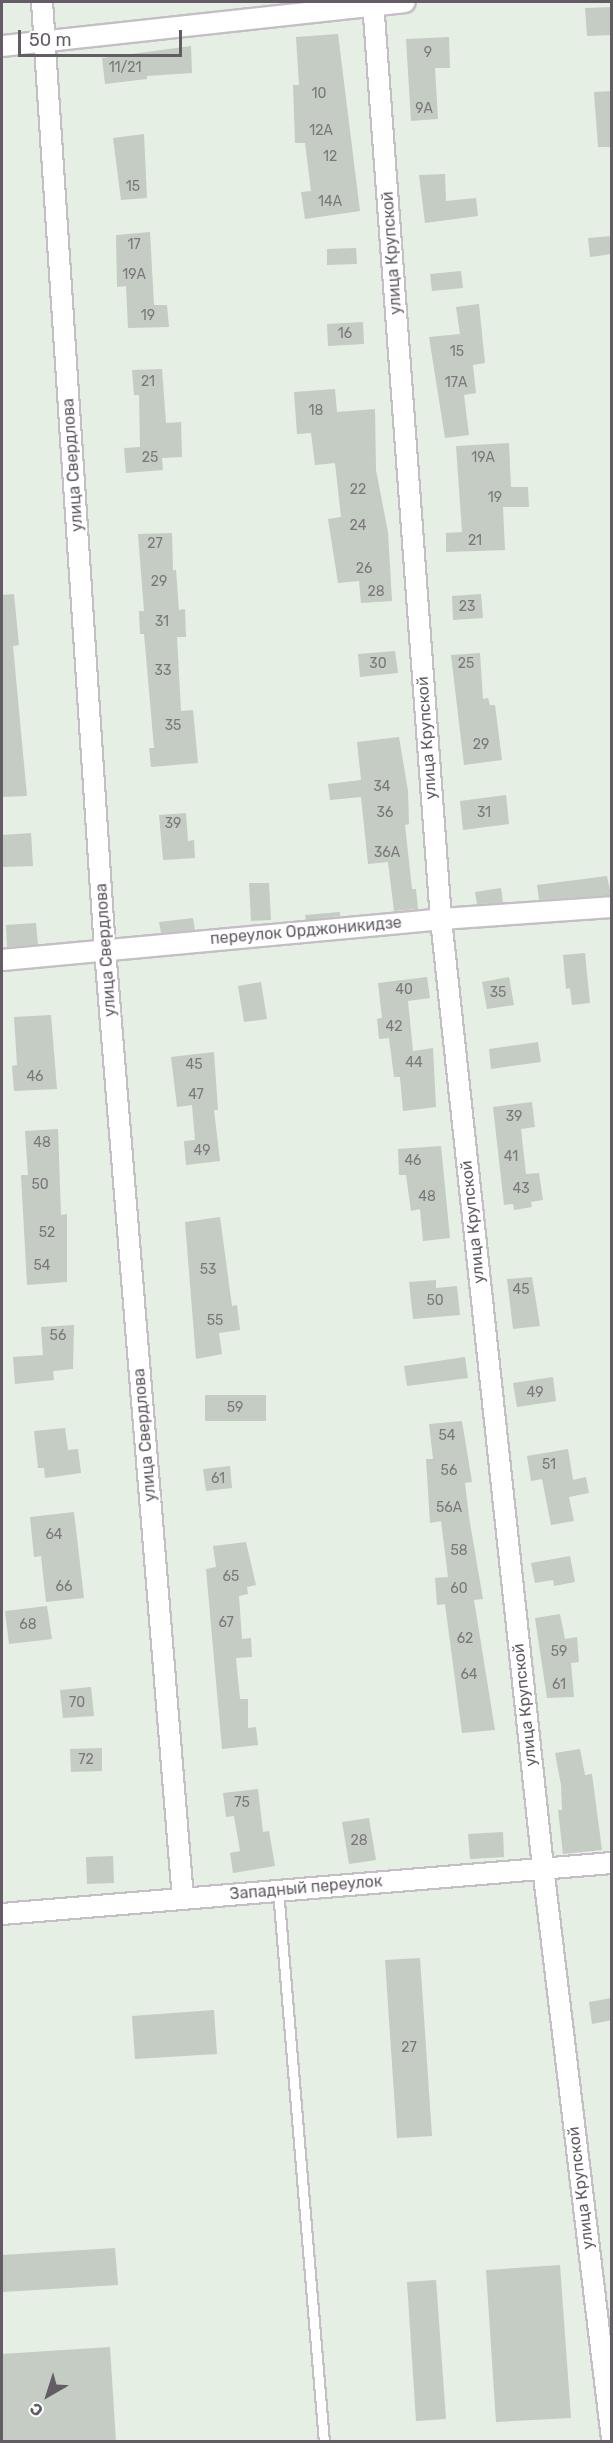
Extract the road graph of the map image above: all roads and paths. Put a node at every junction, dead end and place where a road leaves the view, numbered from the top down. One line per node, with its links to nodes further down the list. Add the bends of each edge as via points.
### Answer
1 (42, 2): 4 (street, улица Свердлова)
2 (405, 2): 3 (street)
3 (373, 3): 4 (street); 7 (street, улица Крупской)
4 (46, 42): 5 (street); 8 (street, улица Свердлова)
5 (2, 46)
6 (612, 908): 7 (street, переулок Орджоникидзе)
7 (441, 919): 8 (street, переулок Орджоникидзе); 11 (street, улица Крупской)
8 (105, 950): 9 (street, переулок Орджоникидзе); 13 (street, улица Свердлова)
9 (2, 960)
10 (612, 1863): 11 (street, Западный переулок)
11 (543, 1868): 12 (street, Западный переулок); 15 (street, улица Крупской)
12 (278, 1890): 13 (street, Западный переулок); 16 (lane)
13 (183, 1898): 14 (street, Западный переулок)
14 (2, 1914)
15 (612, 2439)
16 (324, 2442)

